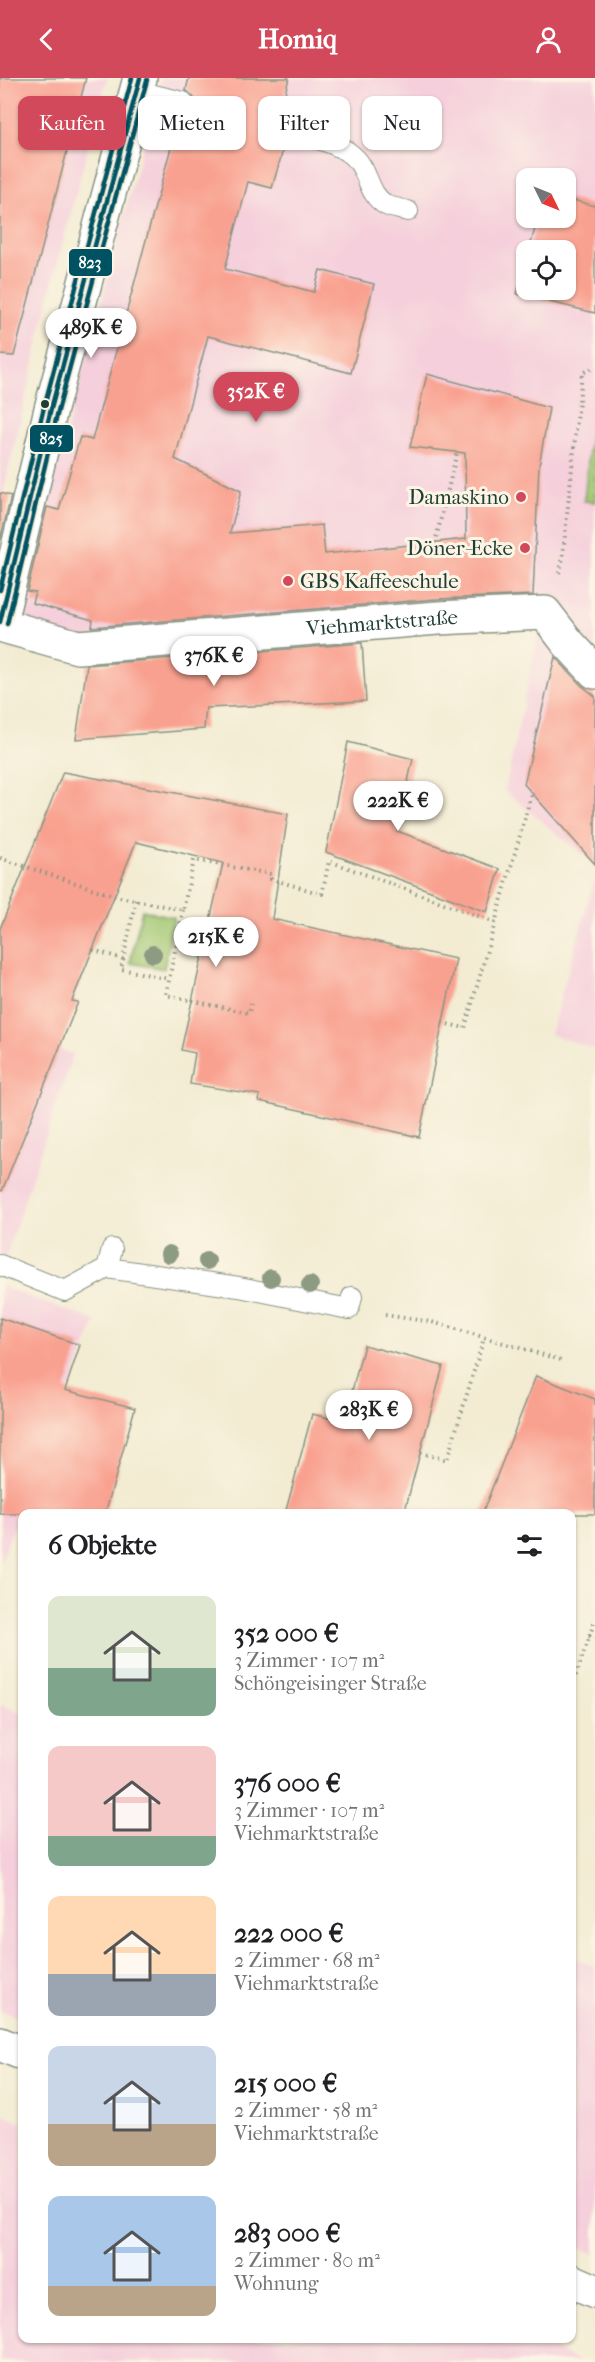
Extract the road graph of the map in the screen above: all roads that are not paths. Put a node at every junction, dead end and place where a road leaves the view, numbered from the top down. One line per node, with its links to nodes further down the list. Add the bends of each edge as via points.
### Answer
1 (138, 85): 2 (lane); 5 (street, via 51,409)
2 (167, 96)
3 (344, 150): 4 (lane, via 356,159 372,192 385,204)
4 (408, 212)
5 (0, 624): 6 (street, Viehmarktstraße, via 78,647 545,613)
6 (595, 672)
7 (0, 1265): 8 (lane, via 65,1291 110,1259)
8 (351, 1303)
9 (0, 2044): 10 (street)
10 (18, 2051)
11 (576, 2283): 12 (street)
12 (595, 2291)

